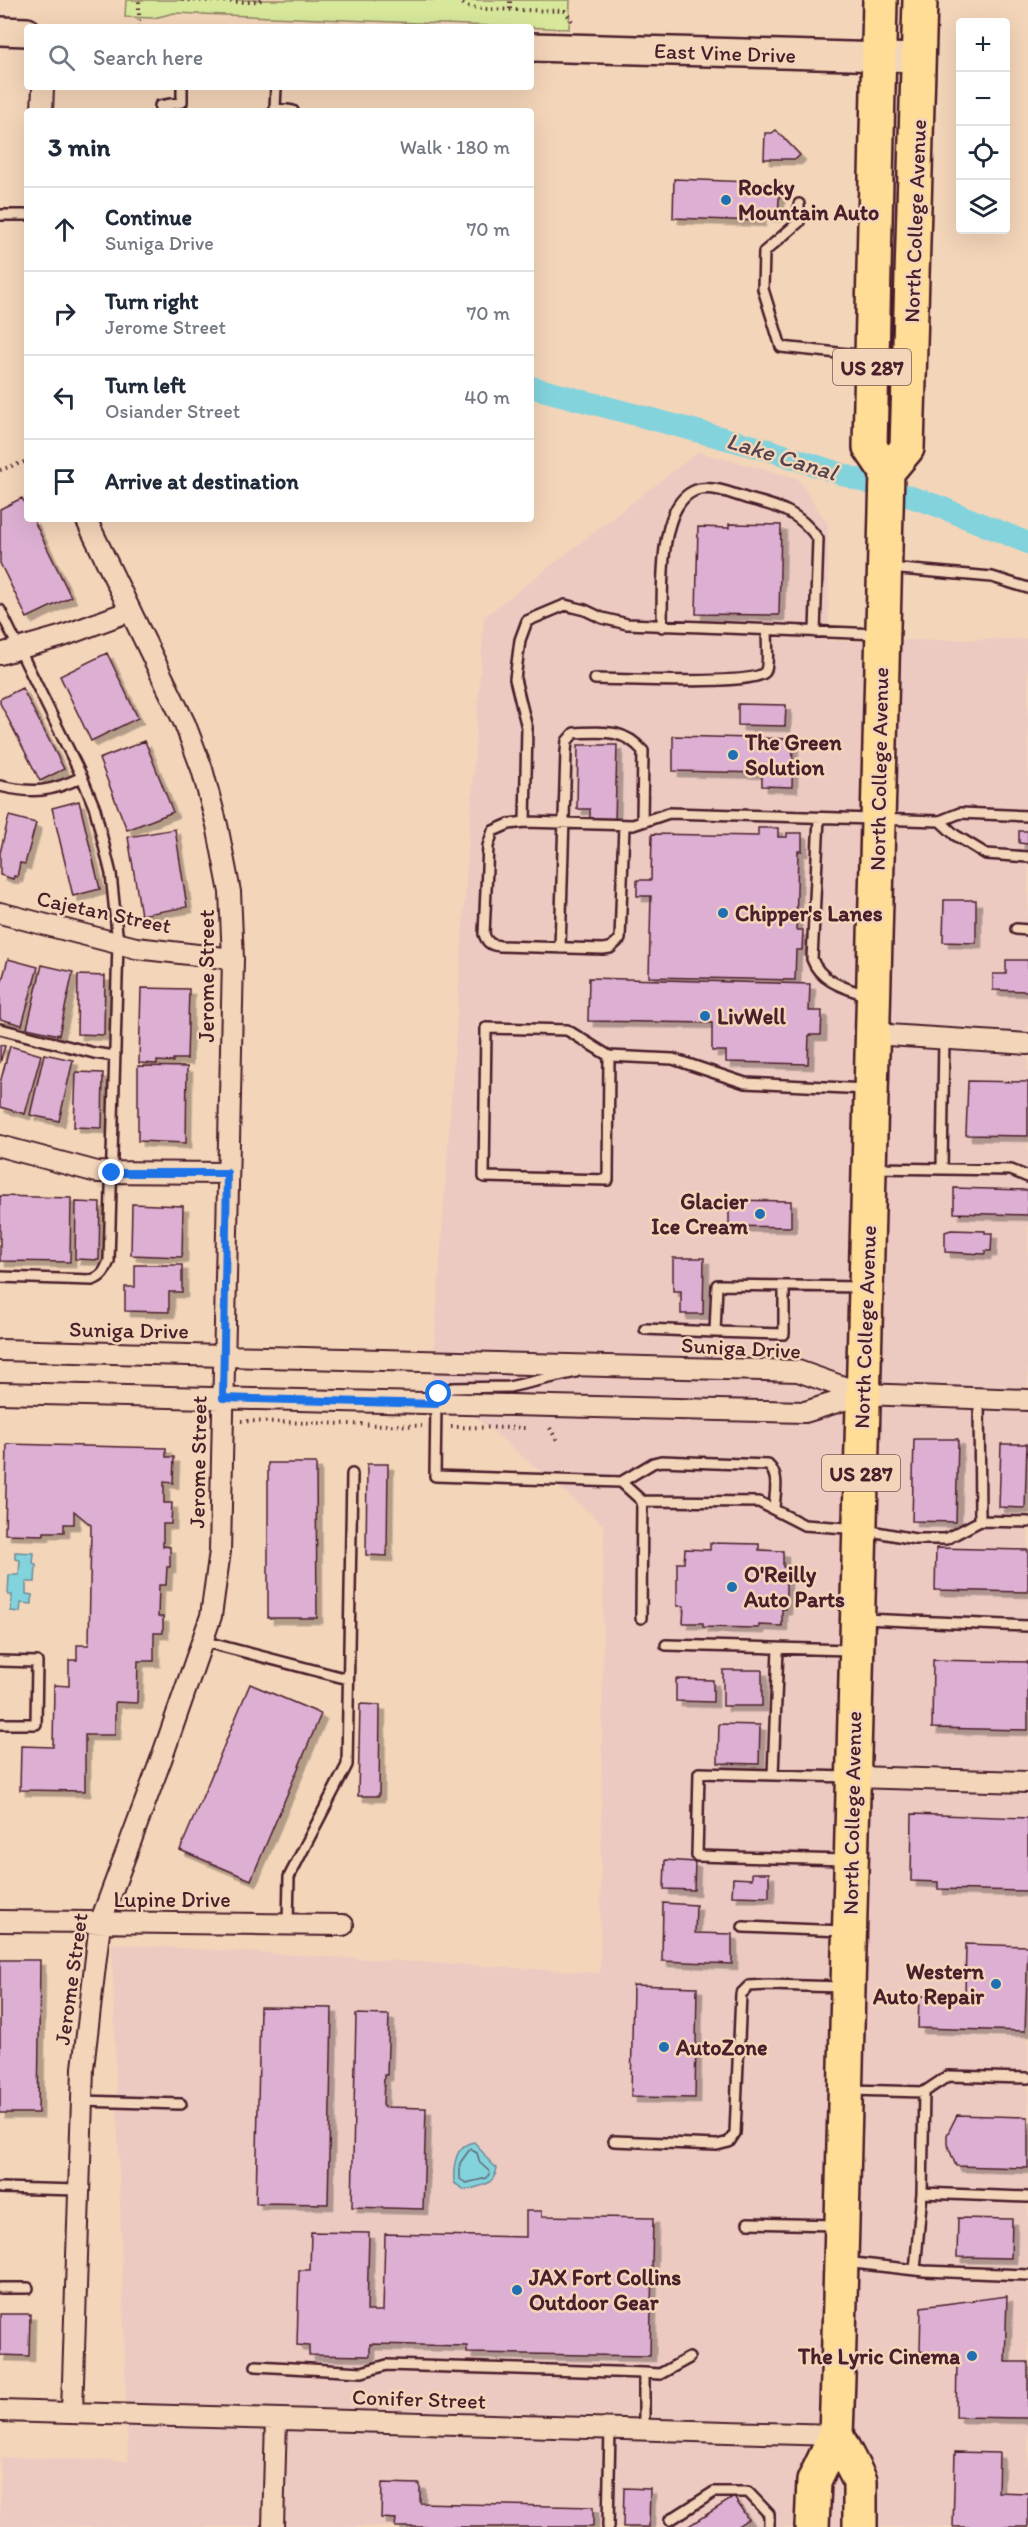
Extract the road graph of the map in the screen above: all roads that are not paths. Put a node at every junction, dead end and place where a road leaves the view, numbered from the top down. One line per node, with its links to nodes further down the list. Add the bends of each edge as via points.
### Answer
1 (880, 0): 6 (highway, North College Avenue / US 287)
2 (920, 0): 7 (highway, North College Avenue / US 287)
3 (0, 31): 4 (main road)
4 (24, 32)
5 (534, 47): 6 (main road, East Vine Drive)
6 (880, 58): 7 (main road, East Vine Drive); 17 (highway, North College Avenue / US 287)
7 (920, 58): 18 (highway, North College Avenue / US 287, via 907,448)
8 (43, 90): 11 (street)
9 (182, 90): 12 (lane, via 182,102)
10 (276, 90): 13 (lane)
11 (42, 108)
12 (160, 108)
13 (275, 108)
14 (799, 204): 17 (lane, via 799,222 764,252 763,289 781,347)
15 (24, 214): 16 (lane)
16 (0, 215)
17 (872, 356): 18 (highway, North College Avenue / US 287, via 870,447)
18 (887, 472): 20 (highway, North College Avenue / US 287)
19 (87, 522): 23 (street, Jerome Street)
20 (884, 568): 21 (lane, via 992,577); 27 (highway, North College Avenue / US 287)
21 (1028, 588)
22 (0, 610): 28 (lane)
23 (130, 611): 28 (street); 47 (street, Jerome Street, via 185,724 202,770 230,892)
24 (662, 627): 25 (lane); 26 (lane, via 664,543 677,508 688,494 707,488 777,506 802,518 810,528 818,539); 37 (lane, via 618,622 565,605 527,621 520,640 515,679 527,728)
25 (767, 630): 26 (lane); 30 (lane, via 766,667 761,674 707,681)
26 (815, 632): 27 (lane)
27 (883, 634): 35 (highway, North College Avenue / US 287)
28 (20, 650): 29 (street); 31 (lane)
29 (0, 654)
30 (595, 679)
31 (82, 777): 32 (lane, via 50,791); 45 (lane, via 104,840)
32 (0, 786)
33 (1028, 816): 36 (lane, via 960,813)
34 (819, 818): 35 (lane); 38 (lane, via 669,813); 48 (lane, via 812,959 824,977)
35 (878, 819): 36 (lane); 48 (highway, North College Avenue / US 287)
36 (940, 821): 41 (lane, via 986,854)
37 (525, 822): 39 (lane); 46 (lane, via 493,831 488,846 484,934 492,945)
38 (642, 822): 39 (lane, via 643,751 632,739 610,731 574,733 567,741); 40 (lane)
39 (565, 823): 40 (lane); 46 (lane)
40 (624, 825): 46 (lane, via 620,939 610,948)
41 (1028, 857)
42 (0, 913): 45 (street, Cajetan Street)
43 (1016, 929): 44 (lane)
44 (1028, 930)
45 (118, 943): 47 (street, Cajetan Street); 53 (lane)
46 (560, 948)
47 (233, 959): 60 (street, Jerome Street)
48 (873, 998): 50 (highway, North College Avenue / US 287)
49 (0, 1029): 53 (lane)
50 (872, 1034): 51 (street); 55 (highway, North College Avenue / US 287)
51 (944, 1038): 52 (street); 58 (lane)
52 (1028, 1044)
53 (115, 1056): 59 (lane)
54 (609, 1056): 54 (lane, via 567,1030 486,1028 484,1177 608,1180); 55 (lane, via 673,1059 745,1083)
55 (871, 1089): 57 (highway, North College Avenue / US 287)
56 (0, 1146): 59 (street)
57 (869, 1168): 58 (lane); 64 (highway, North College Avenue / US 287)
58 (942, 1169): 61 (lane, via 1011,1170)
59 (112, 1173): 60 (street); 62 (lane, via 109,1261 99,1278)
60 (227, 1173): 68 (street, Jerome Street)
61 (1028, 1177)
62 (0, 1277)
63 (784, 1287): 64 (lane); 66 (lane, via 717,1285); 66 (lane, via 784,1334)
64 (867, 1287): 71 (highway, North College Avenue / US 287)
65 (645, 1329): 66 (lane)
66 (715, 1332)
67 (0, 1350): 68 (street, Suniga Drive)
68 (223, 1356): 69 (street, Suniga Drive); 72 (street, Jerome Street)
69 (603, 1366): 71 (street, Suniga Drive, via 798,1371); 75 (lane, via 509,1387 452,1388 439,1394)
70 (0, 1393): 72 (street)
71 (863, 1394): 73 (street); 75 (street, via 805,1412); 82 (highway, North College Avenue / US 287)
72 (223, 1398): 75 (street); 86 (street, Jerome Street, via 220,1551 211,1616)
73 (979, 1398): 74 (street); 80 (lane)
74 (1028, 1400)
75 (436, 1404): 77 (lane, via 435,1476)
76 (352, 1474): 90 (lane)
77 (621, 1482): 78 (lane); 79 (lane, via 661,1461 768,1465 775,1471)
78 (642, 1501): 79 (lane, via 759,1502); 83 (lane)
79 (774, 1508): 82 (lane, via 804,1525)
80 (980, 1521): 81 (lane); 82 (lane, via 946,1539 915,1539)
81 (1028, 1522)
82 (860, 1529): 85 (highway, North College Avenue / US 287)
83 (641, 1618)
84 (1028, 1626): 85 (lane)
85 (857, 1634): 88 (lane); 93 (highway, North College Avenue / US 287)
86 (202, 1641): 90 (lane); 97 (street, Jerome Street)
87 (666, 1645): 88 (lane)
88 (778, 1649): 92 (lane)
89 (0, 1661): 91 (lane, via 37,1662 36,1724)
90 (348, 1679): 98 (lane, via 347,1765 289,1877)
91 (0, 1724)
92 (773, 1775): 93 (lane); 95 (lane, via 699,1773 697,1856)
93 (853, 1777): 94 (street); 95 (highway, North College Avenue / US 287)
94 (1028, 1782)
95 (851, 1860): 101 (highway, North College Avenue / US 287)
96 (0, 1921): 97 (street, Lupine Drive)
97 (100, 1923): 98 (street, Lupine Drive); 106 (street, Jerome Street)
98 (288, 1924): 99 (street, Lupine Drive)
99 (343, 1925)
100 (743, 1927): 101 (lane)
101 (849, 1931): 102 (highway, North College Avenue / US 287)
102 (848, 1987): 104 (highway, North College Avenue / US 287); 108 (lane, via 749,1986 741,1994 735,2133 729,2142 717,2145)
103 (1028, 2078): 105 (lane, via 948,2076)
104 (845, 2090): 105 (lane); 114 (highway, North College Avenue / US 287)
105 (924, 2092): 111 (lane)
106 (82, 2101): 107 (lane); 110 (street, Jerome Street)
107 (181, 2104)
108 (614, 2141)
109 (0, 2188): 110 (lane)
110 (79, 2190): 124 (street, Jerome Street)
111 (922, 2193): 112 (lane); 116 (lane)
112 (1028, 2197)
113 (748, 2223): 114 (lane)
114 (842, 2225): 115 (highway, North College Avenue / US 287)
115 (841, 2262): 116 (lane); 128 (highway, North College Avenue / US 287)
116 (915, 2270): 117 (lane)
117 (1028, 2275)
118 (0, 2288): 119 (lane)
119 (28, 2288)
120 (689, 2358): 122 (lane, via 660,2374)
121 (256, 2366): 122 (lane, via 362,2372 387,2365)
122 (644, 2373): 127 (lane)
123 (0, 2411): 124 (street, Conifer Street)
124 (72, 2413): 125 (street, Conifer Street)
125 (276, 2419): 126 (street, Conifer Street); 130 (street)
126 (610, 2428): 127 (street, Conifer Street); 131 (lane)
127 (644, 2429): 128 (street, Conifer Street)
128 (836, 2435): 133 (highway, North College Avenue / US 287, via 814,2481); 134 (highway, North College Avenue / US 287, via 860,2481)
129 (670, 2520): 132 (lane, via 714,2492 748,2492 769,2514)
130 (273, 2527)
131 (608, 2527)
132 (769, 2527)
133 (812, 2527)
134 (860, 2527)

